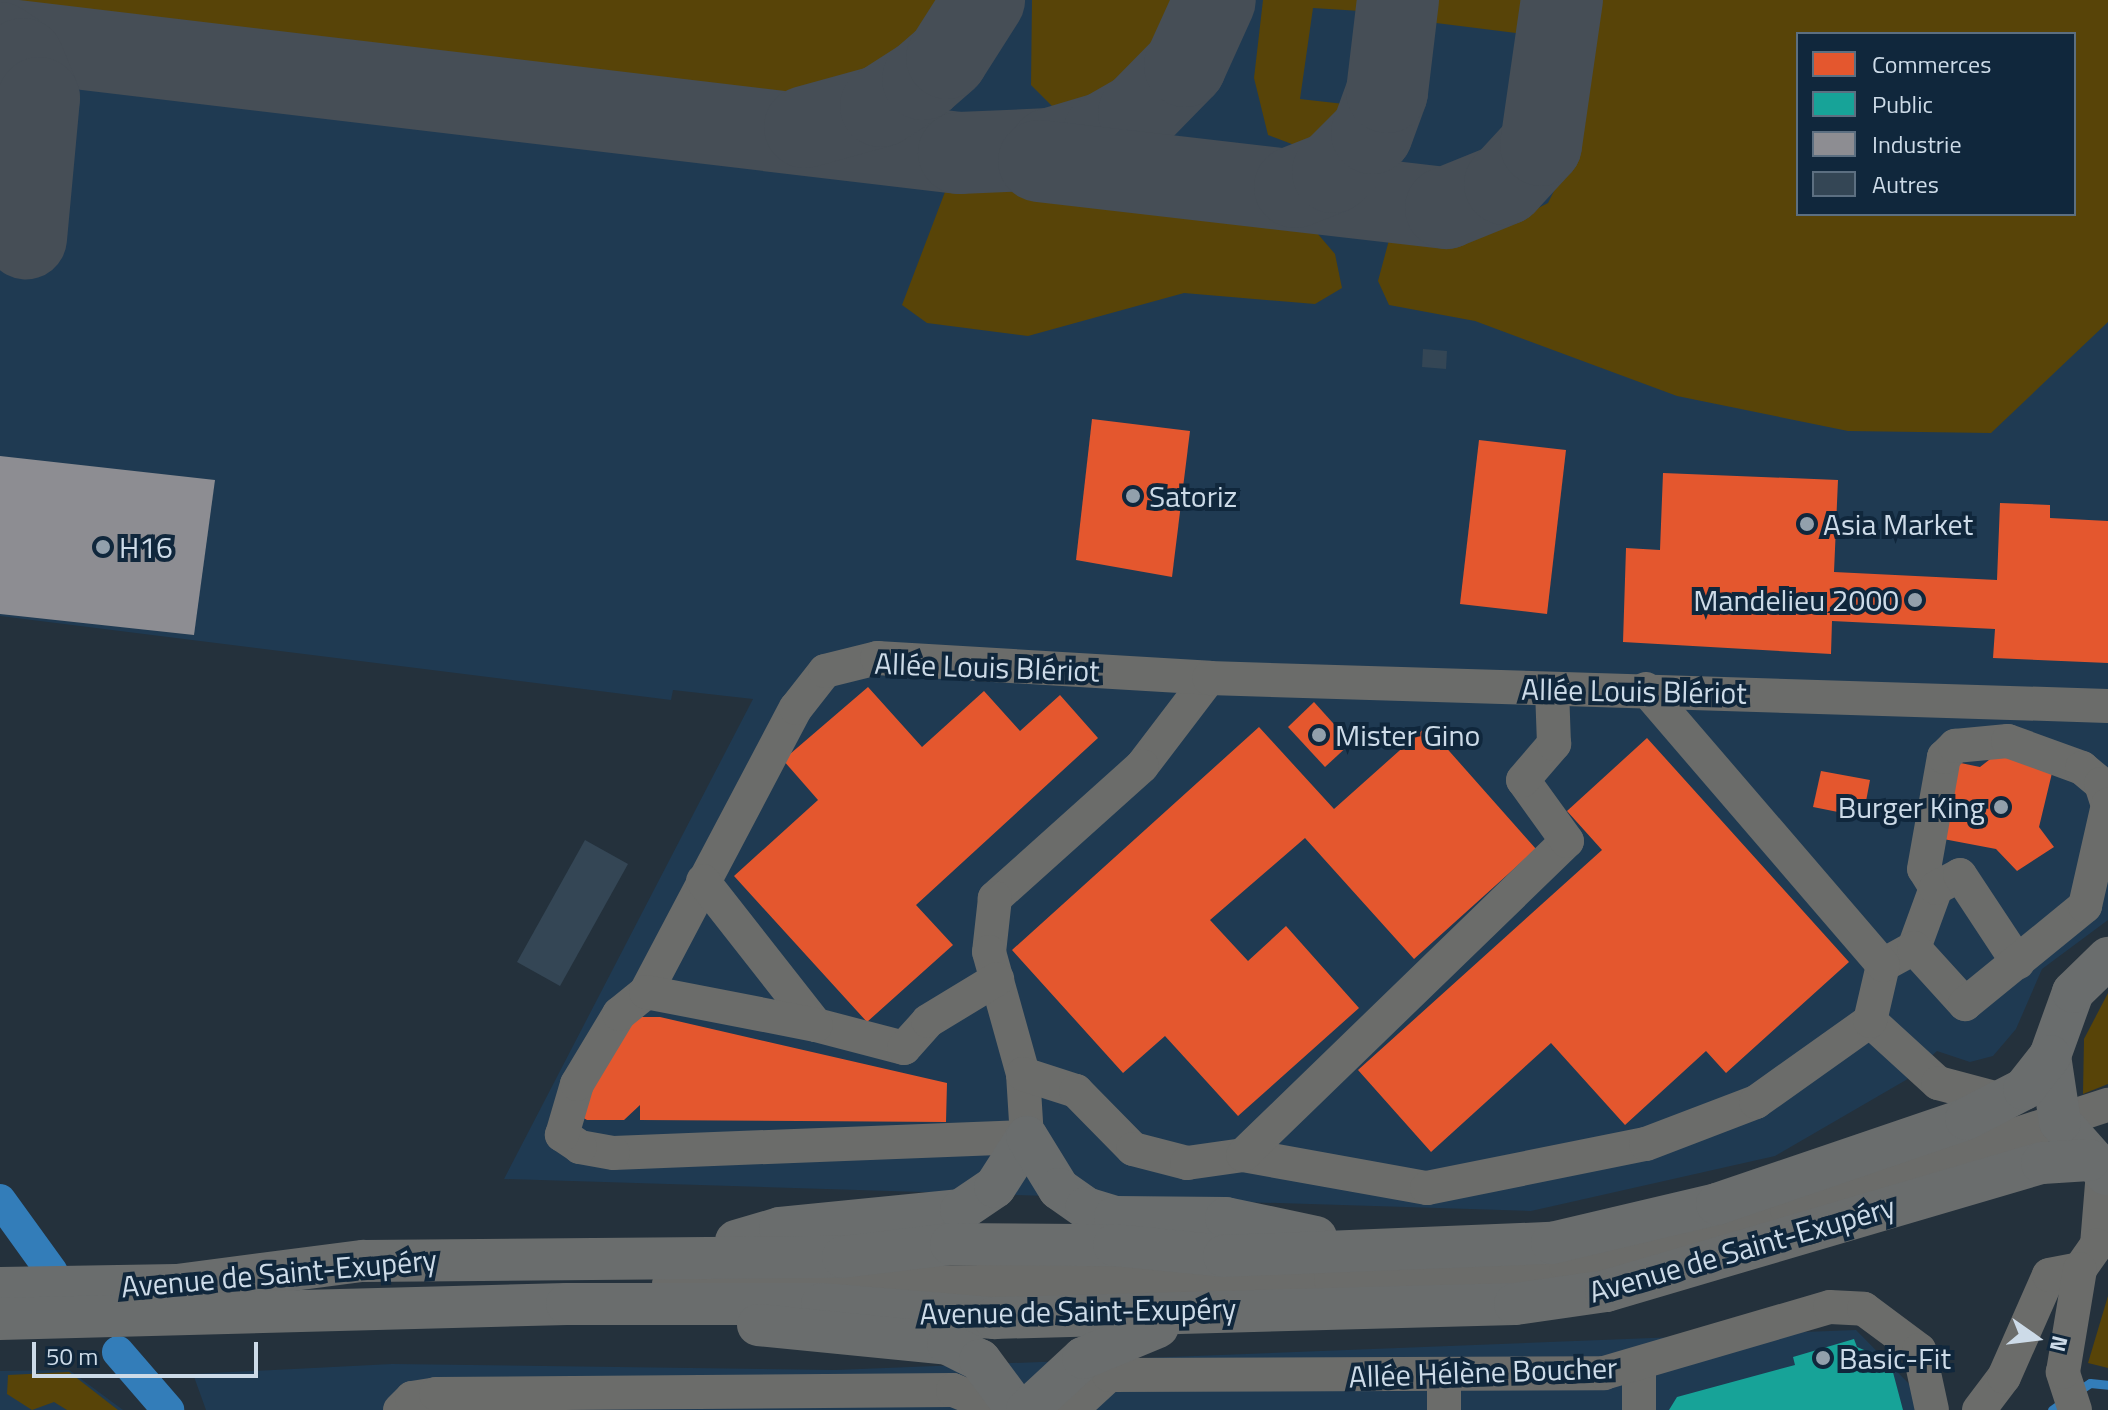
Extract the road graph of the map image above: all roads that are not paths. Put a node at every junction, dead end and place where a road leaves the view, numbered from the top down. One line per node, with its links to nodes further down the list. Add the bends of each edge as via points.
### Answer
1 (1209, 678): 3 (street, Allée Louis Blériot); 7 (street, Allée Louis Blériot, via 877,658 825,671 796,708); 13 (street, via 1142,766 995,898 989,952)
2 (1646, 689): 3 (street, Allée Louis Blériot); 4 (street, Allée Louis Blériot); 12 (street)
3 (1552, 690): 24 (street, via 1554,744 1523,780 1567,841)
4 (2108, 706)
5 (2108, 806): 6 (street); 8 (street, via 2101,784 2082,768 2008,741 1955,746 1944,757 1924,869)
6 (2101, 876): 11 (street, via 2076,917)
7 (703, 881): 14 (street, Allée Louis Blériot); 16 (street)
8 (1936, 888): 9 (street); 11 (street, via 1960,875)
9 (1914, 948): 11 (street, via 1965,1004); 12 (street)
10 (2108, 958): 17 (main road, via 2073,992)
11 (2018, 963)
12 (1883, 965): 15 (street)
13 (997, 979): 16 (street, via 928,1021 904,1048); 18 (street)
14 (646, 992): 16 (street); 23 (street, Allée Louis Blériot, via 619,1014 567,1107 562,1135 580,1147 613,1153)
15 (1870, 1021): 19 (street, via 1938,1083); 24 (street, via 1756,1102 1646,1144 1427,1188)
16 (816, 1025)
17 (2050, 1056): 19 (main road, Avenue de Saint-Exupéry); 22 (main road)
18 (1023, 1074): 23 (street); 24 (street, via 1076,1091 1133,1149 1187,1163)
19 (2006, 1101): 21 (main road, Avenue de Saint-Exupéry)
20 (2108, 1105): 22 (street)
21 (1966, 1119): 26 (street); 27 (main road, Avenue de Saint-Exupéry, via 1606,1233 1494,1248)
22 (2060, 1122): 25 (main road); 26 (street)
23 (1027, 1137): 27 (main road, via 1059,1189 1086,1208 1115,1217 1226,1218); 29 (main road, via 995,1187 961,1210 780,1228)
24 (1243, 1155)
25 (2100, 1169): 28 (street); 35 (main road, Avenue de Saint-Exupéry, via 2042,1163 1606,1291 1515,1304)
26 (1893, 1176): 31 (street, via 1566,1265 1331,1280)
27 (1373, 1251): 30 (main road, Avenue de Saint-Exupéry, via 1224,1256 1114,1245 951,1244 854,1256)
28 (2095, 1252): 46 (street, via 2049,1275 2004,1377); 47 (street, via 2063,1372)
29 (668, 1256): 30 (main road, Avenue de Saint-Exupéry); 32 (main road, Avenue de Saint-Exupéry, via 363,1261 177,1285)
30 (746, 1256): 31 (street, via 777,1272)
31 (922, 1281): 33 (street)
32 (0, 1288)
33 (0, 1304)
34 (663, 1304): 35 (main road, Avenue de Saint-Exupéry, via 834,1305 994,1318); 36 (main road, Avenue de Saint-Exupéry); 41 (main road, via 787,1331 875,1332 948,1344 980,1360)
35 (1220, 1310): 42 (main road, via 1105,1345 1064,1372)
36 (0, 1319)
37 (1639, 1365): 38 (street, Allée Hélène Boucher); 44 (street); 45 (street, Allée Hélène Boucher, via 1830,1307 1864,1309 1919,1350)
38 (1444, 1394): 43 (street, Allée Hélène Boucher, via 1109,1375)
39 (400, 1410): 40 (street, via 412,1398 436,1394 953,1390)
40 (1004, 1410)
41 (1017, 1410)
42 (1027, 1410)
43 (1071, 1410)
44 (1639, 1410)
45 (1932, 1410)
46 (1979, 1410)
47 (2075, 1410)

